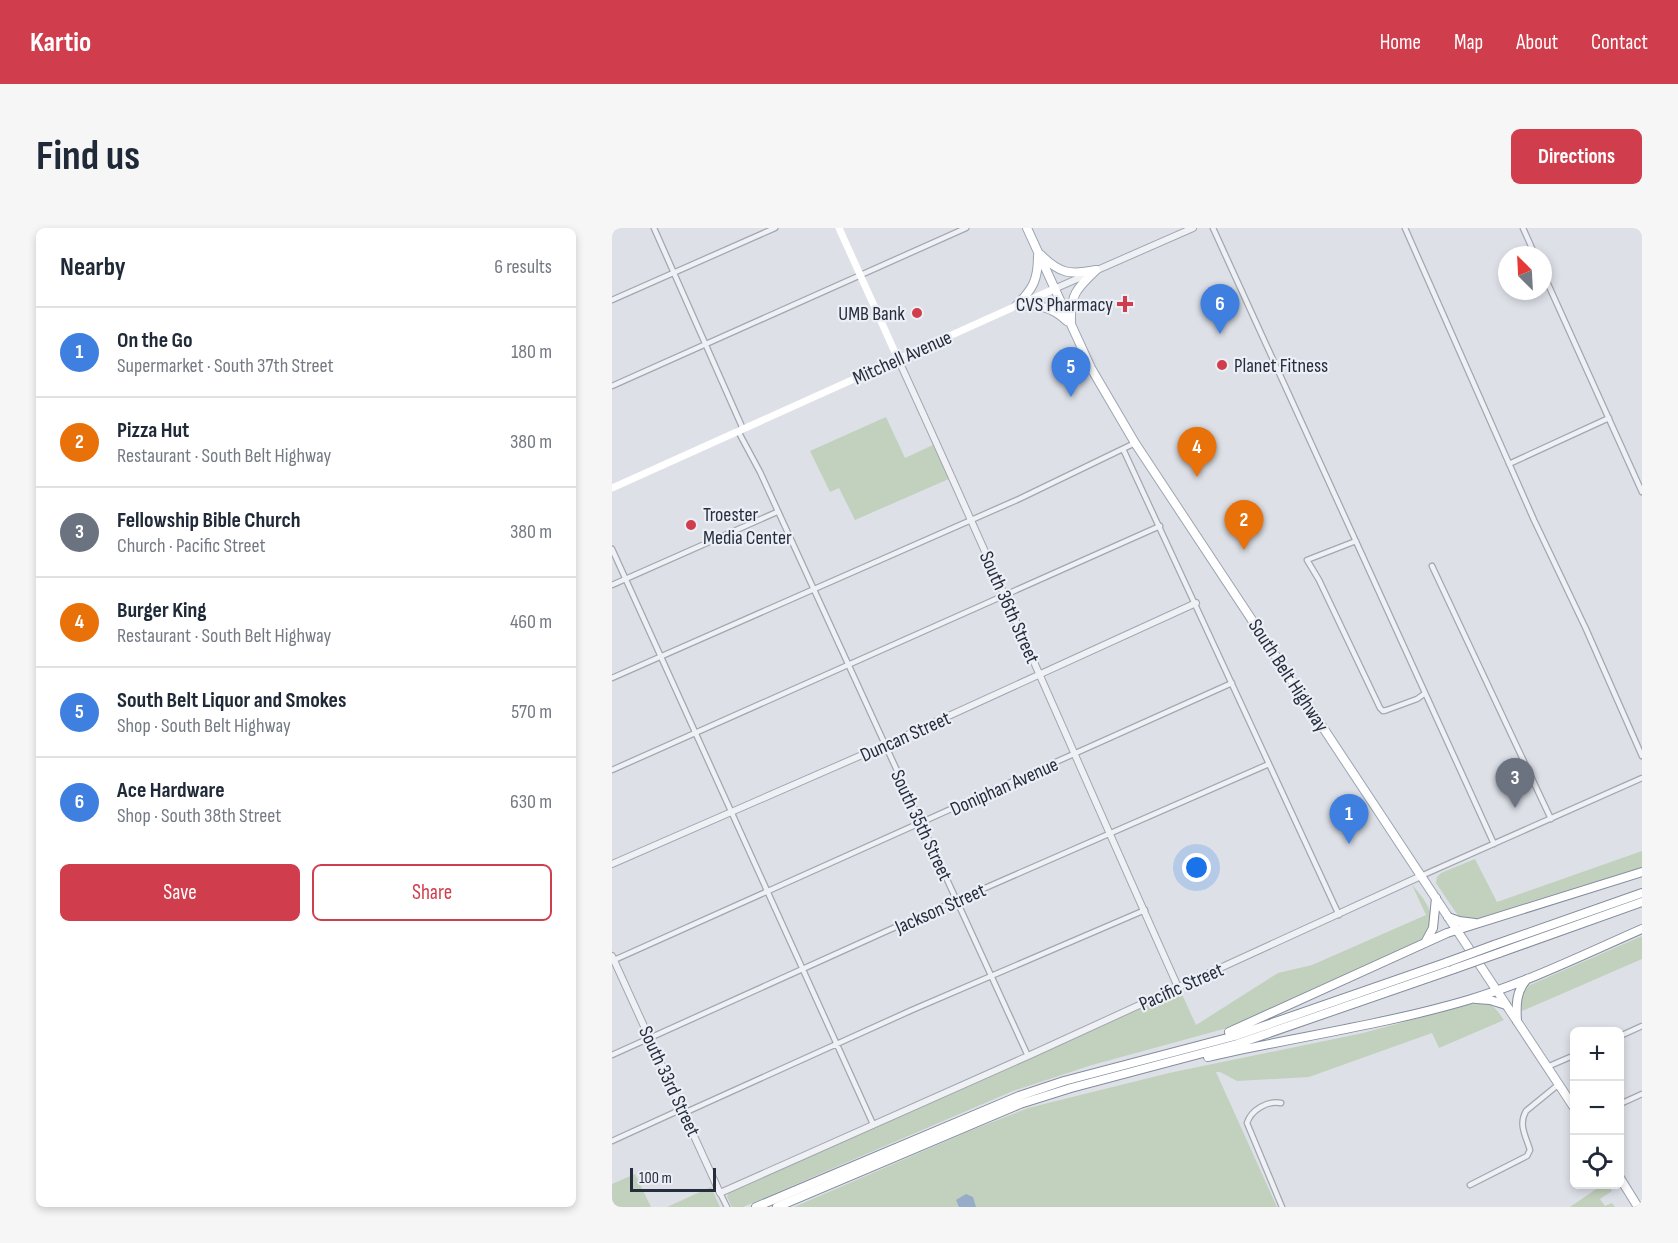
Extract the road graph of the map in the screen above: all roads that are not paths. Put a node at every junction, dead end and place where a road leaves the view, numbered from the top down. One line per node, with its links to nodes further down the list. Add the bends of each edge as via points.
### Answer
1 (654, 228): 13 (street, South 35th Street)
2 (775, 228): 13 (street)
3 (839, 228): 14 (main road, South 36th Street)
4 (966, 228): 14 (street)
5 (1027, 228): 11 (main road, South Belt Highway)
6 (1193, 228): 12 (street, Mitchell Avenue)
7 (1213, 228): 33 (street)
8 (1405, 228): 27 (street)
9 (1523, 228): 10 (street)
10 (1531, 246)
11 (1038, 251): 12 (main road, via 1065,272); 15 (main road, South Belt Highway); 18 (main road, via 1037,277)
12 (1096, 270): 15 (street, Mitchell Avenue); 19 (main road, via 1073,295)
13 (674, 273): 17 (street); 20 (street, South 35th Street)
14 (860, 275): 20 (street); 21 (main road, South 36th Street)
15 (1054, 289): 18 (main road, Mitchell Avenue); 19 (main road, South Belt Highway)
16 (1552, 293): 23 (street)
17 (612, 300)
18 (1016, 306): 19 (main road, via 1051,308); 21 (main road, Mitchell Avenue)
19 (1071, 326): 25 (main road, South Belt Highway)
20 (705, 345): 22 (street); 24 (street, South 35th Street)
21 (898, 359): 24 (main road, Mitchell Avenue); 31 (street, South 36th Street)
22 (612, 386)
23 (1609, 418): 27 (street); 29 (street)
24 (741, 430): 28 (main road, Mitchell Avenue); 30 (street, South 35th Street)
25 (1135, 443): 26 (street); 61 (main road, South Belt Highway)
26 (1123, 449): 31 (street); 32 (street)
27 (1509, 464): 50 (street)
28 (612, 488)
29 (1642, 492)
30 (777, 512): 36 (street); 38 (street, South 35th Street)
31 (972, 519): 38 (street); 39 (street, South 36th Street)
32 (1160, 526): 39 (street); 40 (street)
33 (1356, 541): 46 (street); 46 (street, via 1307,560 1380,708 1383,711)
34 (612, 549): 36 (street)
35 (1432, 566): 55 (street)
36 (626, 579): 37 (street); 41 (street)
37 (612, 585)
38 (814, 588): 41 (street); 42 (street, South 35th Street)
39 (1004, 597): 42 (street); 43 (street, South 36th Street)
40 (1196, 603): 43 (street, Duncan Street); 45 (street)
41 (661, 656): 44 (street); 47 (street)
42 (849, 664): 47 (street); 48 (street, South 35th Street)
43 (1040, 675): 48 (street, Duncan Street); 49 (street, South 36th Street)
44 (612, 678)
45 (1232, 683): 49 (street, Doniphan Avenue); 51 (street)
46 (1424, 694): 58 (street)
47 (695, 734): 52 (street); 54 (street)
48 (885, 745): 54 (street, Duncan Street); 56 (street, South 35th Street)
49 (1075, 754): 56 (street, Doniphan Avenue); 57 (street, South 36th Street)
50 (1642, 756)
51 (1269, 764): 57 (street, Jackson Street); 68 (street)
52 (612, 770)
53 (1642, 778): 55 (street, Pacific Street)
54 (730, 812): 59 (street, Duncan Street); 62 (street)
55 (1551, 819): 58 (street, Pacific Street)
56 (921, 822): 62 (street, Doniphan Avenue); 65 (street, South 35th Street)
57 (1110, 833): 65 (street, Jackson Street); 67 (street, South 36th Street)
58 (1494, 844): 61 (street, Pacific Street)
59 (612, 864)
60 (1642, 872): 70 (highway)
61 (1421, 876): 64 (main road, South Belt Highway); 68 (street, Pacific Street)
62 (766, 891): 75 (street, Doniphan Avenue); 77 (street)
63 (1642, 893): 74 (highway)
64 (1436, 898): 69 (main road, South Belt Highway); 73 (highway, via 1433,928)
65 (957, 901): 77 (street, Jackson Street); 78 (street, South 35th Street)
66 (1642, 902): 74 (highway)
67 (1145, 910): 78 (street); 80 (street, South 36th Street)
68 (1339, 915): 80 (street, Pacific Street)
69 (1448, 917): 70 (highway); 72 (main road, South Belt Highway)
70 (1478, 923): 72 (highway)
71 (1642, 929): 79 (highway)
72 (1457, 930): 73 (highway); 81 (main road, South Belt Highway)
73 (1425, 943): 89 (highway, via 1253,1023)
74 (1497, 949): 76 (highway, bridge)
75 (613, 959): 87 (street, South 33rd Street)
76 (1451, 965): 89 (highway); 93 (highway, via 1280,1030)
77 (802, 969): 87 (street, Jackson Street); 88 (street)
78 (992, 976): 88 (street); 91 (street, South 35th Street)
79 (1527, 979): 81 (highway); 84 (highway, via 1518,992)
80 (1178, 987): 91 (street, Pacific Street)
81 (1496, 990): 82 (highway); 83 (main road, South Belt Highway)
82 (1470, 999): 83 (highway); 93 (highway, via 1364,1026 1190,1062)
83 (1506, 1005): 84 (main road, South Belt Highway)
84 (1516, 1021): 94 (main road, South Belt Highway)
85 (1642, 1026): 86 (street)
86 (1624, 1034)
87 (649, 1037): 90 (street, Jackson Street); 100 (street, South 33rd Street)
88 (838, 1044): 100 (street); 101 (street)
89 (1187, 1049): 107 (highway, via 1019,1096)
90 (612, 1055)
91 (1028, 1056): 101 (street, Pacific Street)
92 (1570, 1057): 94 (street)
93 (1160, 1064): 108 (highway, via 1020,1104)
94 (1547, 1067): 95 (main road, South Belt Highway)
95 (1558, 1084): 97 (main road, South Belt Highway); 104 (street, via 1523,1116 1522,1127 1530,1150 1527,1156)
96 (1642, 1094): 98 (street)
97 (1570, 1102)
98 (1624, 1102)
99 (1281, 1103): 109 (street, via 1260,1108 1247,1123)
100 (683, 1111): 102 (street); 105 (street, South 33rd Street)
101 (873, 1124): 105 (street, Pacific Street)
102 (612, 1141)
103 (1624, 1184): 110 (main road)
104 (1470, 1185)
105 (720, 1193): 106 (street, South 33rd Street)
106 (726, 1204)
107 (756, 1207)
108 (777, 1207)
109 (1282, 1207)
110 (1638, 1207)

